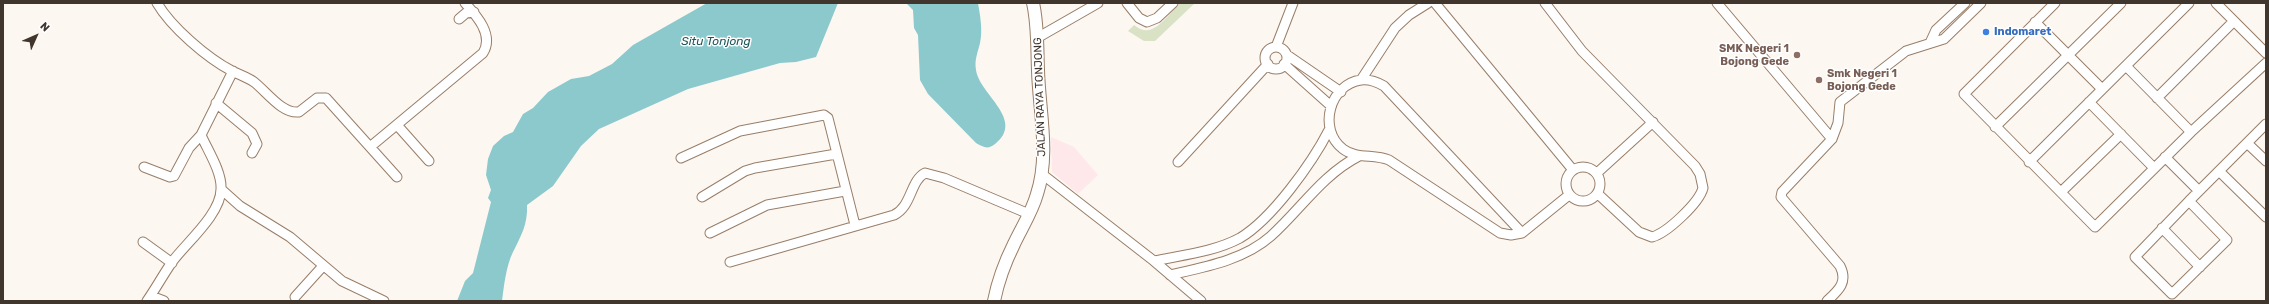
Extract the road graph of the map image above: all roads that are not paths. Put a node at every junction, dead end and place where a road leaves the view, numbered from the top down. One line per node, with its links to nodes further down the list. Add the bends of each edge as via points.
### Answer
1 (158, 3): 31 (street, via 162,11 197,47)
2 (465, 3): 18 (street)
3 (1033, 3): 22 (main road, JALAN RAYA TONJONG)
4 (1098, 3): 22 (street)
5 (1127, 3): 6 (street, via 1139,18 1147,22 1157,18)
6 (1173, 3)
7 (1293, 3): 24 (street)
8 (1428, 3): 32 (street, via 1395,28)
9 (1435, 3): 61 (street)
10 (1545, 3): 39 (street, via 1582,51)
11 (1716, 3): 47 (street)
12 (1965, 3): 23 (street, via 1936,30)
13 (1981, 3): 23 (street, via 1944,39)
14 (2055, 3): 21 (street)
15 (2121, 3): 26 (street)
16 (2190, 3): 30 (street)
17 (2216, 3): 20 (street)
18 (474, 12): 19 (street, via 466,13); 41 (street, via 488,38 483,53)
19 (459, 19)
20 (2234, 21): 25 (street); 35 (street)
21 (2035, 22): 26 (street); 42 (street, via 1964,94)
22 (1038, 38): 64 (main road, JALAN RAYA TONJONG, via 1044,147)
23 (1930, 43): 47 (street, via 1906,51 1840,102 1838,123)
24 (1276, 47): 27 (street, via 1280,48); 29 (street, via 1268,51)
25 (2266, 53)
26 (2068, 55): 33 (street); 42 (street)
27 (1285, 60): 29 (street, via 1276,68); 34 (street); 38 (street)
28 (2266, 63): 44 (street)
29 (1268, 64): 56 (street)
30 (2126, 66): 33 (street); 35 (street)
31 (233, 71): 37 (street); 49 (street, via 248,78 290,111 299,112 317,98 326,98)
32 (1361, 80): 34 (street); 79 (street, via 1376,82 1391,92)
33 (2102, 90): 36 (street)
34 (1341, 92): 38 (street)
35 (2157, 98): 44 (street)
36 (2089, 102): 45 (street); 57 (street)
37 (216, 103): 46 (street); 50 (street, via 252,133 257,144)
38 (1331, 106): 43 (street)
39 (1653, 122): 63 (street); 70 (street, via 1700,174 1703,188 1696,202 1665,230 1652,237 1639,232)
40 (2266, 124): 48 (street)
41 (396, 125): 49 (street); 55 (street)
42 (1995, 127): 57 (street)
43 (1329, 130): 52 (street, via 1332,138 1343,150); 81 (street, via 1300,178 1251,230 1228,243)
44 (2191, 132): 53 (street)
45 (2121, 134): 60 (street); 69 (street)
46 (201, 135): 59 (street, via 189,148 174,176 170,177); 66 (street)
47 (1832, 140): 93 (street, via 1785,188 1781,197 1840,266 1844,275 1844,283)
48 (2247, 143): 58 (street); 62 (street)
49 (370, 147): 65 (street)
50 (252, 153)
51 (836, 154): 54 (street, via 828,118 822,114 740,131); 67 (street); 72 (street, via 745,171)
52 (1359, 156): 79 (street, via 1371,155 1389,160 1493,229 1506,234); 86 (street, via 1326,179 1272,236 1248,252)
53 (2165, 157): 60 (street); 68 (street)
54 (681, 158)
55 (428, 161)
56 (1178, 162)
57 (2029, 162): 69 (street)
58 (2266, 162)
59 (144, 167)
60 (2154, 168): 69 (street, via 2095,226)
61 (1573, 170): 63 (street, via 1586,167); 71 (street, via 1566,182)
62 (2219, 171): 68 (street); 75 (street)
63 (1597, 173): 70 (street, via 1600,180)
64 (1042, 174): 74 (main road, JALAN RAYA TONJONG, via 1038,194); 81 (street)
65 (398, 177)
66 (221, 189): 83 (street, via 213,212); 84 (street, via 240,206 290,237)
67 (845, 191): 76 (street); 78 (street, via 767,205)
68 (2199, 191): 73 (street)
69 (2061, 192)
70 (1598, 194): 71 (street, via 1588,201 1581,202)
71 (1570, 195): 79 (street)
72 (702, 197)
73 (2190, 200): 77 (street); 85 (street, via 2227,238)
74 (1029, 214): 76 (street, via 944,178 925,173 920,177 900,212); 91 (main road, JALAN RAYA TONJONG, via 1004,265)
75 (2266, 217)
76 (855, 225): 82 (street)
77 (2162, 228): 85 (street); 85 (street, via 2135,255 2136,259 2172,294)
78 (710, 233)
79 (1522, 233)
80 (143, 242): 83 (street)
81 (1154, 261): 86 (street)
82 (730, 262)
83 (172, 263): 88 (street)
84 (323, 266): 87 (street); 90 (street, via 342,281)
85 (2200, 267)
86 (1170, 275): 92 (street)
87 (295, 297)
88 (149, 298): 89 (street)
89 (164, 301)
90 (384, 301)
91 (994, 301)
92 (1201, 301)
93 (1827, 301)

